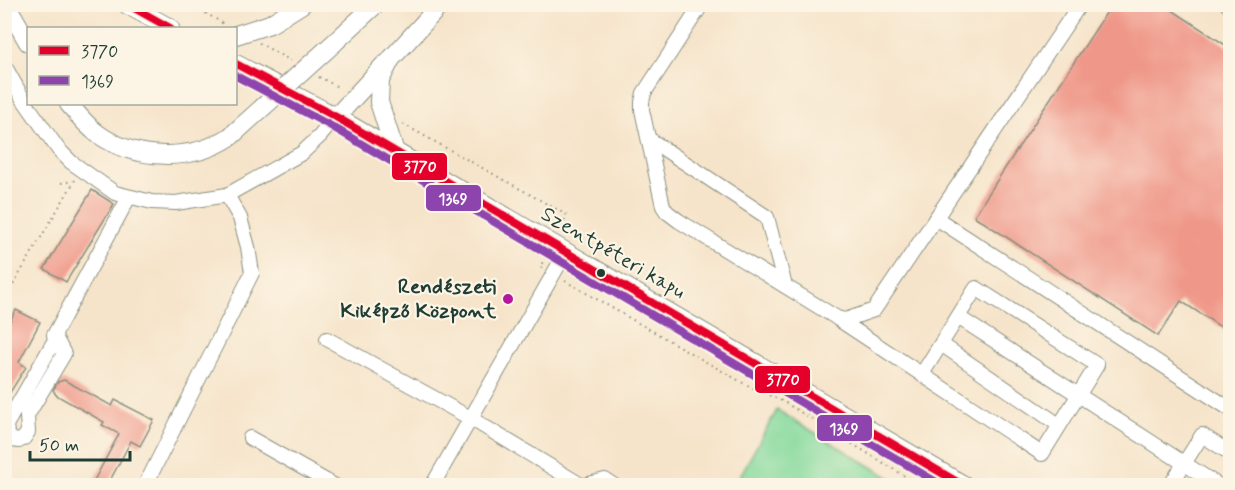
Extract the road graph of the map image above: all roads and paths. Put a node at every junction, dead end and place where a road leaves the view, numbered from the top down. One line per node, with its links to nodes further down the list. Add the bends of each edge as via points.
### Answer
1 (6, 4): 13 (main road)
2 (126, 4): 9 (main road)
3 (190, 4): 10 (path)
4 (302, 4): 11 (main road, via 270,24)
5 (376, 4): 22 (main road, bridge, via 231,136 203,150 151,154 113,143 98,134)
6 (441, 4): 14 (main road)
7 (702, 4): 25 (street, via 644,93 642,110)
8 (1080, 4): 31 (street)
9 (163, 27)
10 (228, 27)
11 (237, 32)
12 (237, 33): 15 (path)
13 (27, 40)
14 (391, 58): 19 (main road); 23 (main road, via 380,80)
15 (292, 62)
16 (4, 65): 21 (street)
17 (237, 65): 24 (main road, Szentpéteri kapu)
18 (313, 73): 19 (path)
19 (355, 96): 24 (main road)
20 (27, 105): 27 (street)
21 (27, 105)
22 (73, 106)
23 (383, 113): 26 (main road); 32 (path, via 567,215)
24 (336, 117): 26 (main road, Szentpéteri kapu); 29 (street, via 302,153)
25 (649, 139): 34 (street, via 767,217); 34 (street, via 663,206 668,212)
26 (395, 152): 32 (main road, Szentpéteri kapu)
27 (77, 175): 28 (path); 30 (street); 35 (path)
28 (61, 183)
29 (227, 195): 30 (street, via 176,203); 50 (street, via 240,218 252,273)
30 (129, 198): 38 (street, via 54,335)
31 (936, 218): 37 (street, via 874,310 845,320); 43 (street)
32 (561, 248): 33 (street); 33 (path, via 540,267); 55 (main road, Szentpéteri kapu)
33 (553, 274): 44 (street); 54 (path, via 743,383 784,402)
34 (784, 286): 37 (street)
35 (4, 300)
36 (958, 317): 40 (street); 42 (street); 42 (street, via 976,288 1097,364)
37 (837, 318): 41 (street)
38 (56, 338): 38 (street, via 64,354 27,416 28,432 19,441 12,440 6,425)
39 (327, 339): 44 (street)
40 (940, 345): 41 (street); 45 (street)
41 (922, 374): 45 (street, via 1042,454)
42 (1078, 395): 45 (street); 48 (street)
43 (1230, 410)
44 (470, 418): 49 (street); 52 (street)
45 (1059, 425)
46 (250, 438): 51 (street)
47 (1230, 453): 48 (street, via 1202,435)
48 (1184, 463): 56 (street); 57 (street)
49 (581, 485): 53 (street, via 605,480)
50 (145, 486)
51 (335, 486)
52 (432, 486)
53 (615, 486)
54 (921, 486)
55 (965, 486)
56 (1170, 486)
57 (1220, 486)

